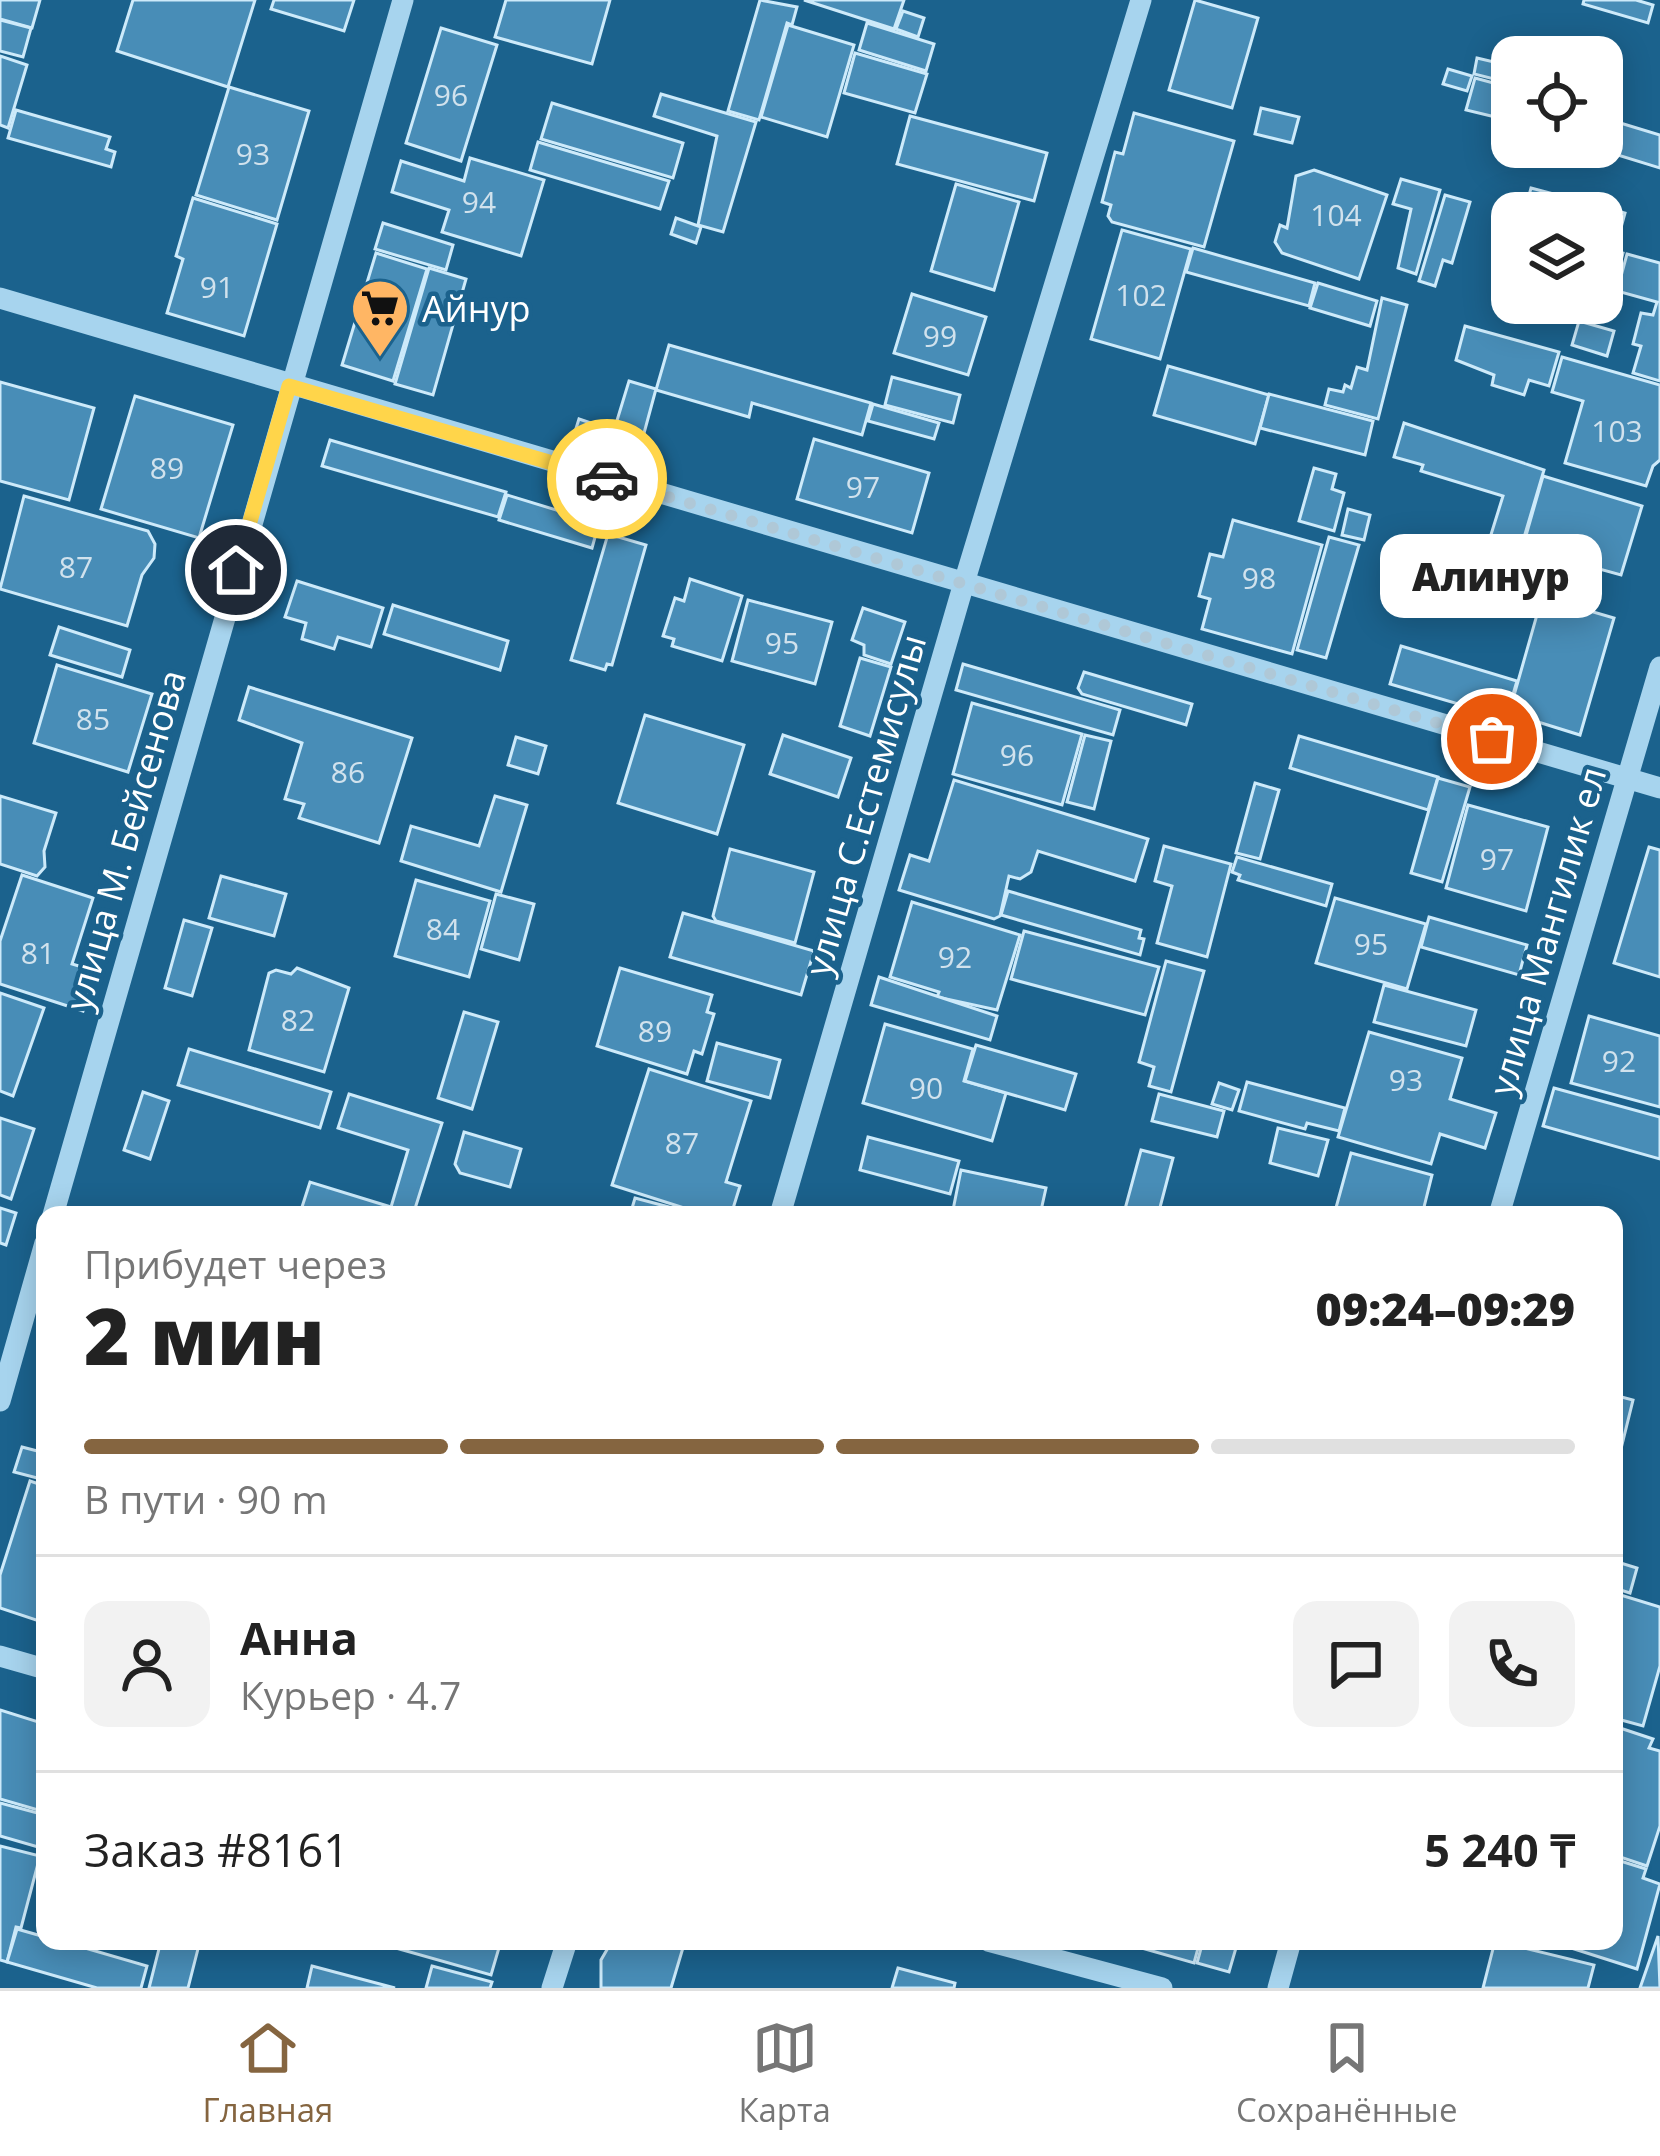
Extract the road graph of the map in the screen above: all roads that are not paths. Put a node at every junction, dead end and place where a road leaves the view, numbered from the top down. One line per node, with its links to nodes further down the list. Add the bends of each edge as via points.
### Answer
1 (403, 0): 4 (street, улица М. Бейсенова)
2 (1141, 0): 5 (street, улица С.Естемисулы)
3 (0, 298): 4 (street)
4 (289, 386): 5 (street); 9 (street, улица М. Бейсенова)
5 (964, 583): 7 (street); 10 (street, улица С.Естемисулы)
6 (1660, 667): 7 (street, улица Мангилик ел)
7 (1625, 778): 8 (street); 11 (street, улица Мангилик ел)
8 (1660, 788)
9 (56, 1206)
10 (783, 1206)
11 (1502, 1206)
12 (36, 1275): 13 (street)
13 (0, 1401)
14 (0, 1656): 15 (street)
15 (36, 1666)
16 (564, 1950): 19 (street)
17 (1021, 1950): 20 (street)
18 (1289, 1950): 21 (street)
19 (552, 1988)
20 (1162, 1988)
21 (1278, 1988)

